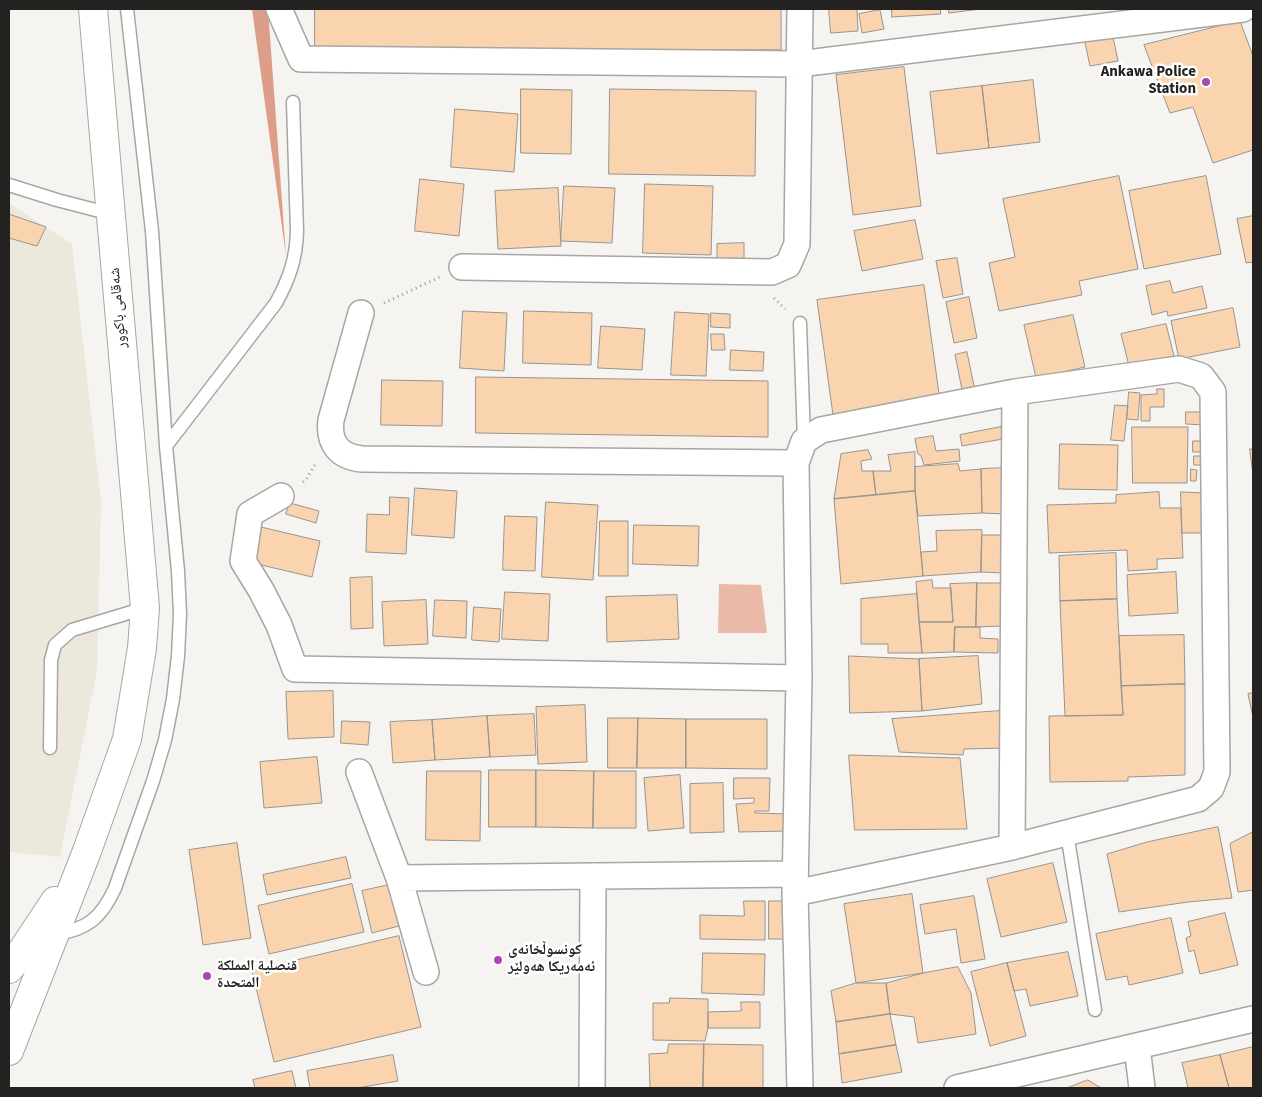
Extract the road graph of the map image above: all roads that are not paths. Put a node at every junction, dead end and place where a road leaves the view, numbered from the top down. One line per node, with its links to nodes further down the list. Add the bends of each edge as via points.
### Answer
1 (93, 9): 9 (street, شەقامی باکوور)
2 (127, 9): 14 (lane, via 152,231)
3 (278, 9): 6 (street, via 300,59)
4 (800, 9): 6 (street)
5 (1243, 9): 6 (street)
6 (799, 64): 10 (street, via 796,244 788,264 772,272)
7 (293, 102): 14 (lane, via 297,232 292,269 276,303)
8 (9, 185): 9 (lane)
9 (111, 214): 17 (street, شەقامی باکوور)
10 (462, 267)
11 (361, 313): 15 (street, via 330,430 336,448 353,458)
12 (800, 323): 15 (lane)
13 (1015, 392): 15 (street, via 821,430); 21 (street, via 1179,369 1201,376 1213,392 1217,772 1210,788 1198,799); 22 (street)
14 (166, 446): 27 (lane, via 180,614 173,698 165,740 108,903 85,926)
15 (800, 452): 18 (street)
16 (281, 496): 18 (street, via 250,514 243,561 279,625 295,669)
17 (145, 608): 19 (lane, via 72,630 55,645); 23 (street, شەقامی باکوور, via 127,739)
18 (799, 678): 26 (street)
19 (50, 748)
20 (359, 772): 25 (street)
21 (1067, 833): 22 (street); 30 (lane)
22 (1012, 847): 26 (street)
23 (87, 851): 27 (street); 28 (street)
24 (593, 876): 25 (street); 26 (street); 34 (street)
25 (399, 878): 29 (street)
26 (795, 884): 35 (street)
27 (54, 935): 33 (street)
28 (9, 969)
29 (426, 972)
30 (1095, 1010)
31 (1253, 1019): 32 (street)
32 (1137, 1047): 36 (street); 37 (street)
33 (9, 1051)
34 (592, 1088)
35 (800, 1088)
36 (957, 1088)
37 (1142, 1088)

